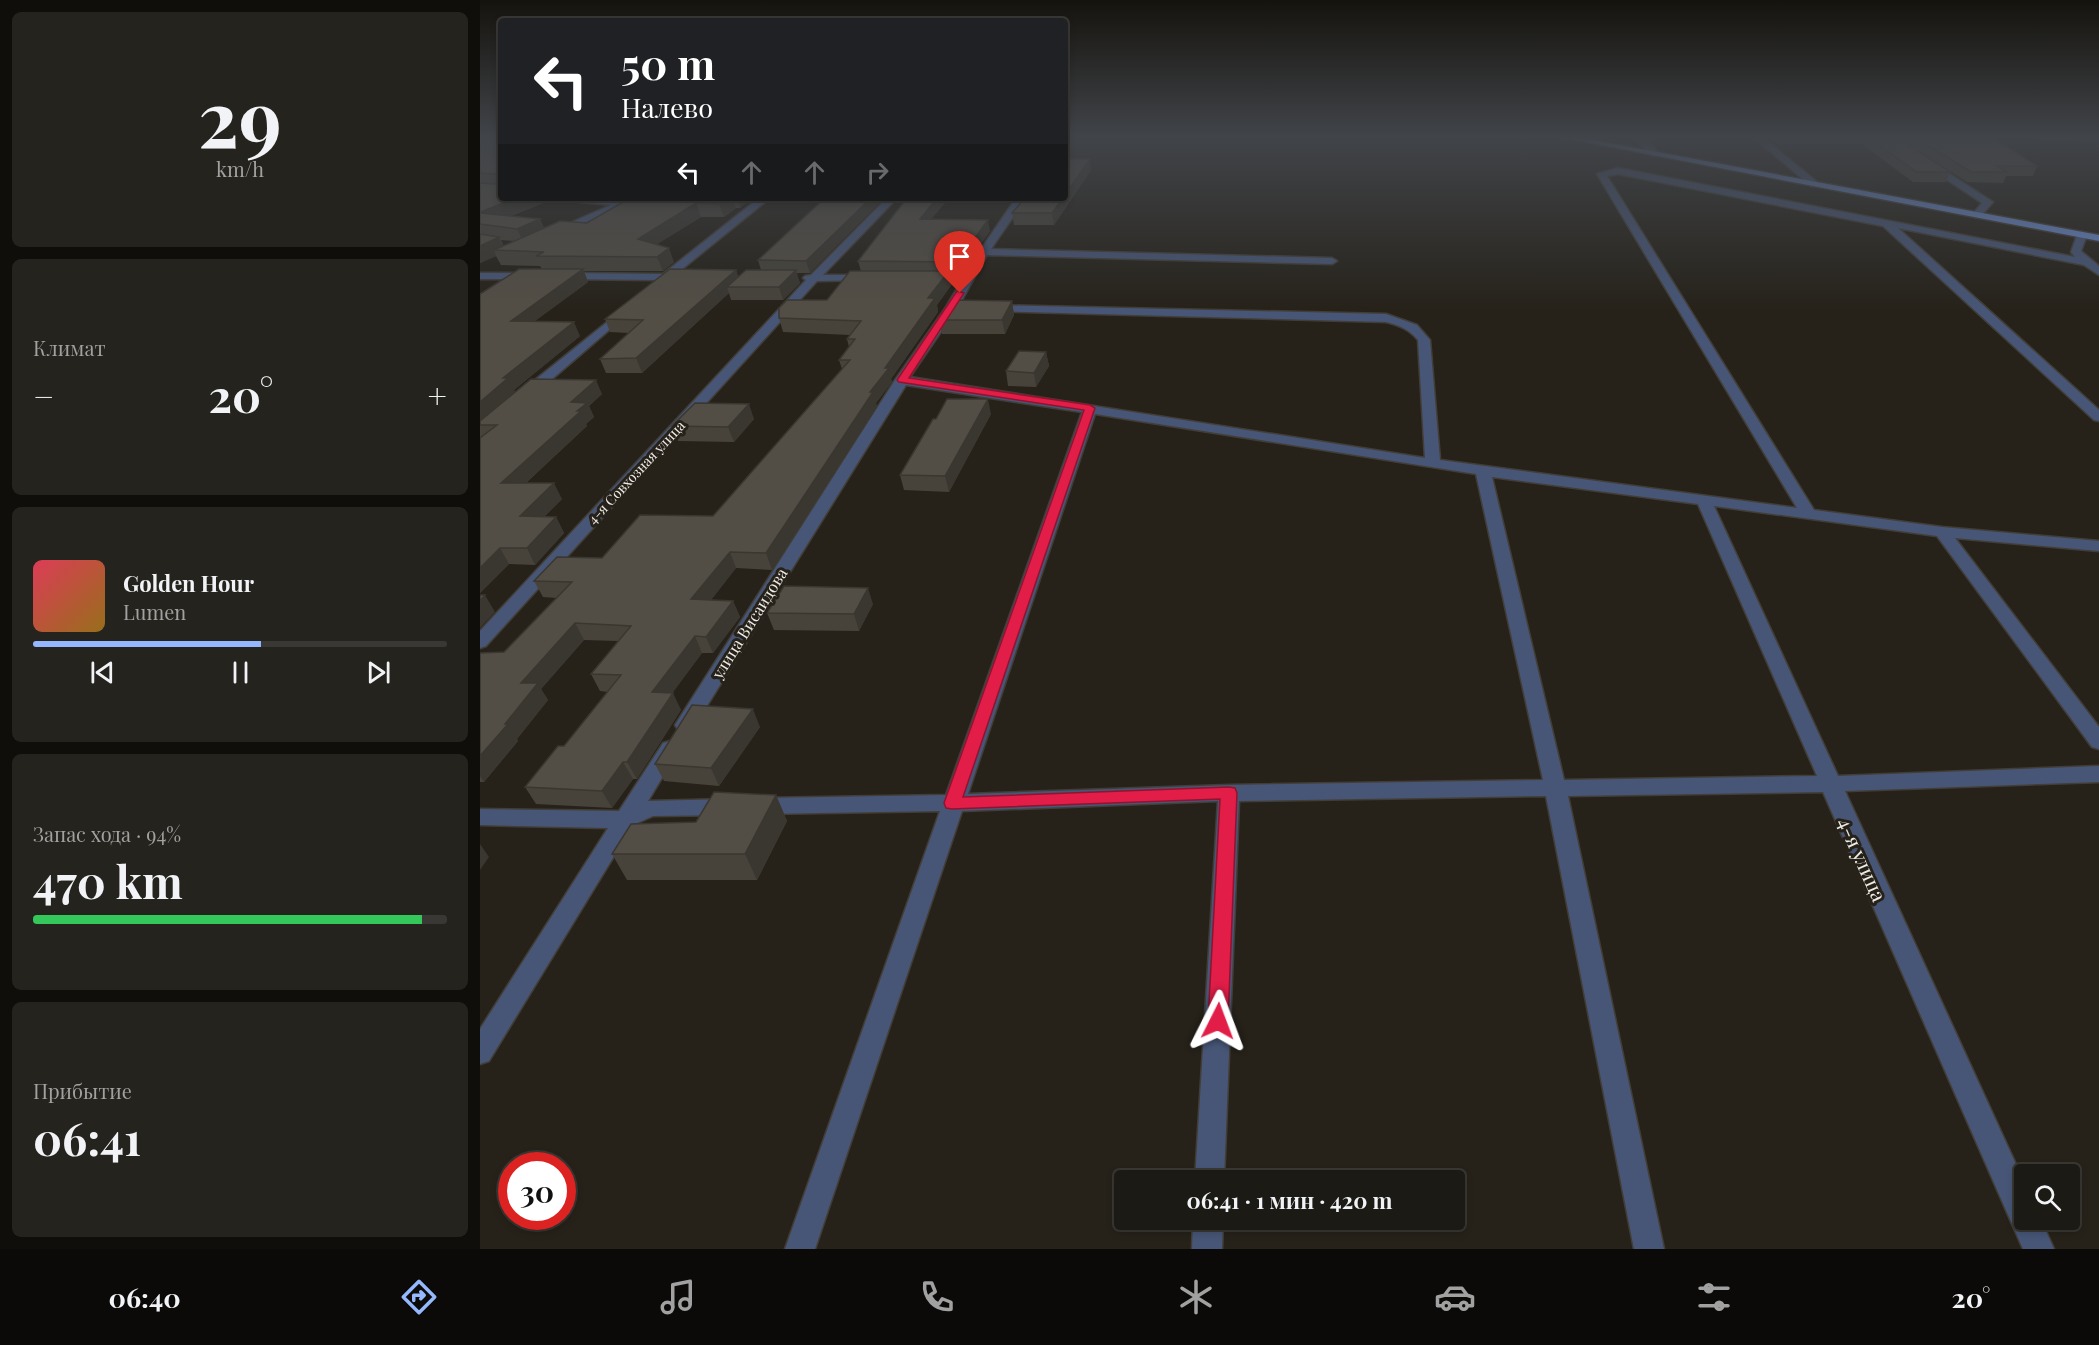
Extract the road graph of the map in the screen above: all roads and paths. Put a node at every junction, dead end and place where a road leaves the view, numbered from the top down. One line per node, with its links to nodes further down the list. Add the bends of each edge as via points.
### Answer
1 (1613, 194): 35 (street)
2 (1738, 194): 12 (street)
3 (1868, 194): 11 (main road)
4 (1976, 194): 11 (street, via 1988,202)
5 (602, 201): 10 (street)
6 (627, 201): 10 (street)
7 (761, 201): 22 (street)
8 (889, 201): 24 (street, 4-я Совхозная улица)
9 (1019, 201): 16 (street, улица Висаидова)
10 (623, 203): 14 (street)
11 (1977, 215): 13 (main road)
12 (1887, 223): 18 (street); 31 (street)
13 (2082, 235): 15 (main road); 18 (street, via 2076,252)
14 (545, 238)
15 (2099, 238)
16 (984, 252): 17 (street); 27 (street, улица Висаидова, via 961,279)
17 (1332, 261)
18 (2085, 262): 19 (street)
19 (2099, 272)
20 (480, 276): 21 (street)
21 (518, 276): 22 (street); 26 (street)
22 (666, 277): 23 (street); 29 (street)
23 (688, 277)
24 (808, 278): 25 (street); 38 (street, 4-я Совхозная улица)
25 (885, 279)
26 (499, 289)
27 (964, 307): 28 (street, улица Висаидова); 32 (street, via 1386,318 1402,323 1419,332 1424,340)
28 (902, 380): 30 (street); 46 (street, улица Висаидова)
29 (515, 403)
30 (1090, 408): 32 (street); 44 (street)
31 (2099, 417)
32 (1433, 461): 33 (street)
33 (1483, 471): 34 (street); 42 (street)
34 (1702, 499): 35 (street); 41 (street, 4-я улица)
35 (1808, 513): 36 (street)
36 (1942, 532): 37 (street); 39 (street)
37 (2099, 546)
38 (480, 642)
39 (2099, 742)
40 (2099, 774): 41 (street)
41 (1830, 784): 42 (street); 49 (street, 4-я улица)
42 (1555, 788): 43 (street); 54 (street)
43 (1229, 793): 44 (street); 48 (street)
44 (952, 803): 46 (street, via 651,808); 52 (street)
45 (480, 818): 46 (street)
46 (624, 820): 47 (street, улица Висаидова)
47 (480, 1052)
48 (1210, 1170)
49 (2014, 1194)
50 (1207, 1230): 53 (street)
51 (2030, 1230): 55 (street, 4-я улица)
52 (800, 1249)
53 (1206, 1249)
54 (1649, 1249)
55 (2039, 1249)

